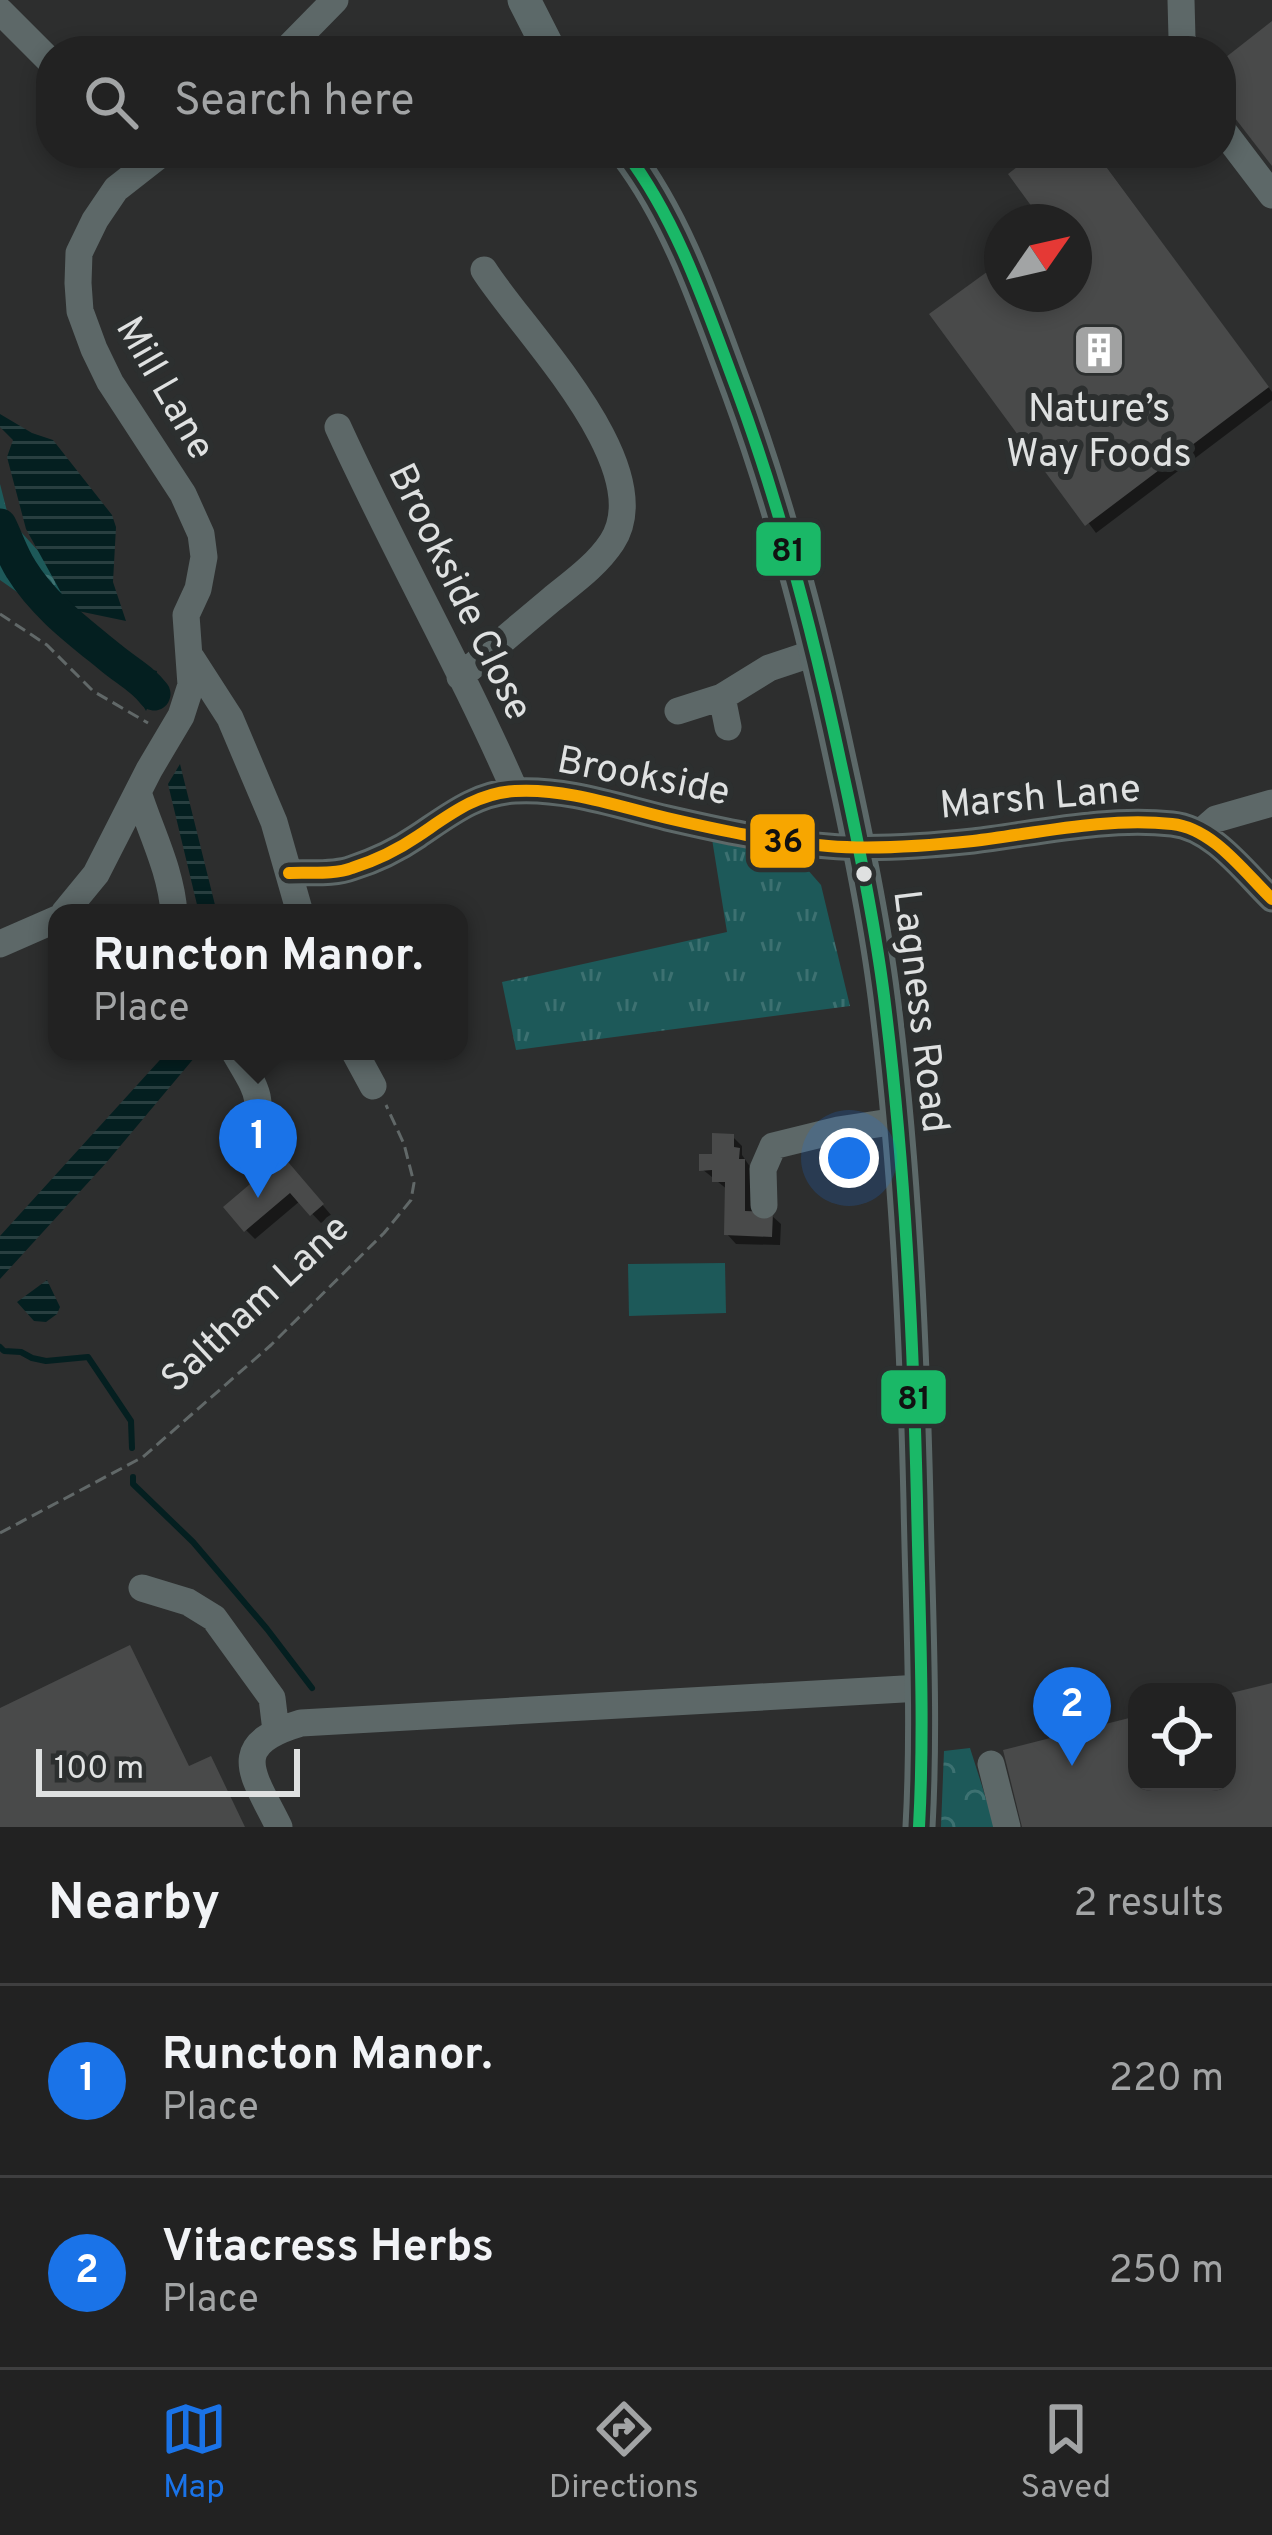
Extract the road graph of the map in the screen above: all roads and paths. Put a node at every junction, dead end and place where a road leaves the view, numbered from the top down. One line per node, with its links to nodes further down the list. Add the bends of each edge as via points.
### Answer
1 (334, 0): 5 (street)
2 (524, 0): 6 (main road)
3 (1181, 0): 7 (street)
4 (0, 11): 8 (street)
5 (299, 36)
6 (542, 36)
7 (1182, 36)
8 (36, 47)
9 (1236, 148): 12 (street)
10 (143, 168): 16 (street, Mill Lane, via 116,189 79,254 80,311 110,382 200,534 204,556 186,615)
11 (635, 168): 17 (main road, Lagness Road, via 675,237 722,349)
12 (1272, 195)
13 (484, 270): 18 (street, via 492,301 535,335 592,419 622,490 622,516 593,565)
14 (338, 427): 18 (street, Brookside Close)
15 (0, 614): 23 (path, via 47,645 92,691)
16 (187, 650): 21 (street); 23 (street, Mill Lane, via 191,685)
17 (817, 652): 19 (street, via 769,668); 28 (main road, Lagness Road)
18 (460, 677): 24 (street, Brookside Close)
19 (722, 697): 20 (street); 22 (street)
20 (678, 711)
21 (230, 718): 23 (street); 29 (street)
22 (728, 727)
23 (174, 729): 25 (street)
24 (515, 791): 28 (street, Brookside); 29 (street, Brookside, via 459,807 349,870)
25 (138, 792): 31 (street); 32 (street)
26 (1272, 803): 27 (street, via 1216,819)
27 (1201, 833): 28 (street, Marsh Lane, via 1176,824 1119,824); 30 (street)
28 (859, 848): 39 (main road, Lagness Road)
29 (289, 873): 33 (street)
30 (1272, 899)
31 (71, 904)
32 (173, 904)
33 (298, 904)
34 (48, 922): 35 (street)
35 (3, 936)
36 (239, 1060): 40 (street, via 259,1095)
37 (359, 1060): 38 (street)
38 (373, 1086): 42 (path, Saltham Lane, via 414,1183 411,1200 384,1233 143,1456)
39 (897, 1121): 41 (street, via 773,1146 763,1169); 44 (main road, Lagness Road)
40 (246, 1144)
41 (764, 1205)
42 (0, 1533)
43 (142, 1588): 45 (street, via 214,1618 272,1698)
44 (921, 1688): 45 (street, via 301,1723); 48 (main road, Lagness Road)
45 (276, 1731): 47 (street, via 257,1744 252,1771)
46 (991, 1764): 49 (street)
47 (278, 1827)
48 (919, 1827)
49 (1007, 1827)

